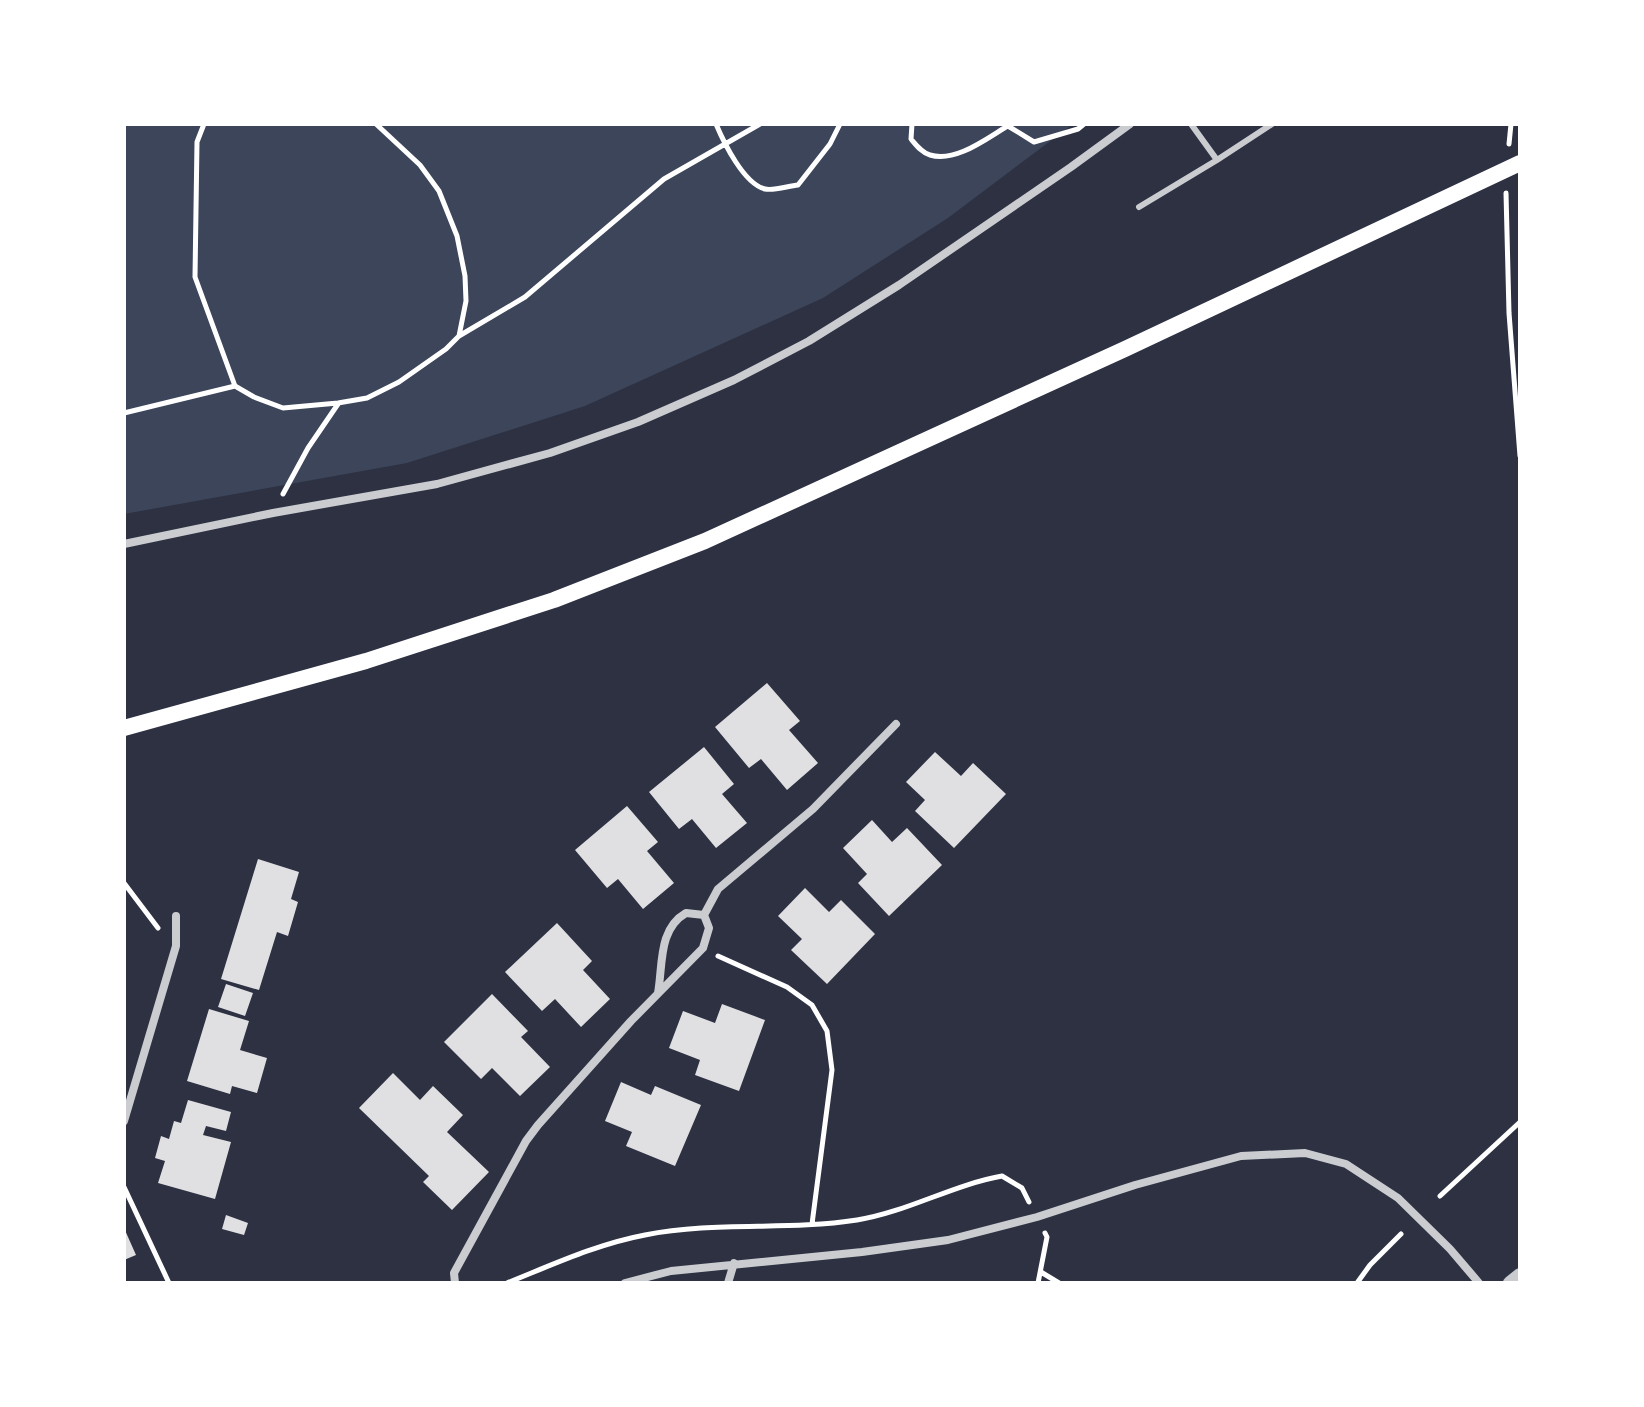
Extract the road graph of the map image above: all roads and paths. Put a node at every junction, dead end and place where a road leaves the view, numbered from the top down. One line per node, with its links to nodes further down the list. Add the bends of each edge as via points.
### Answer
1 (204, 124): 19 (path, via 197,142 195,277)
2 (376, 124): 18 (path, via 420,165 444,202 465,276)
3 (716, 124): 13 (path)
4 (760, 124): 13 (path)
5 (840, 124): 13 (path, via 798,185 766,189 750,181)
6 (912, 124): 12 (path, via 911,139 927,155 946,157)
7 (1084, 124): 12 (path, via 1034,142)
8 (1130, 124): 23 (street, via 899,285 734,380 550,453 437,484)
9 (1191, 124): 14 (lane)
10 (1272, 124): 14 (lane)
11 (1511, 124): 15 (path)
12 (1010, 125)
13 (725, 146): 18 (path, via 664,179 525,297)
14 (1217, 160): 17 (lane)
15 (1514, 161): 26 (main road, via 1125,349 705,541 554,600 381,657)
16 (1506, 189): 22 (path)
17 (1139, 207)
18 (459, 336): 20 (path, via 399,382 367,398)
19 (235, 386): 20 (path, via 283,408); 21 (path)
20 (338, 403): 23 (path)
21 (124, 413)
22 (1520, 456)
23 (273, 513): 24 (street)
24 (124, 544)
25 (896, 724): 28 (street, via 813,809 718,889)
26 (124, 728)
27 (124, 883): 30 (path)
28 (704, 915): 31 (street, via 709,928); 32 (street, via 686,913 670,926)
29 (176, 916): 30 (street)
30 (176, 946): 33 (street)
31 (703, 948): 32 (street); 38 (path, via 787,987 812,1005 827,1031 832,1070)
32 (658, 993): 44 (street, via 526,1141 454,1273)
33 (124, 1121)
34 (1520, 1122): 36 (path)
35 (124, 1187): 43 (path)
36 (1440, 1196)
37 (1037, 1217): 38 (path, via 1022,1188 1002,1176 881,1214); 40 (street, via 934,1242); 41 (path, via 1047,1237); 51 (street, via 1241,1156 1305,1153 1346,1164 1398,1198)
38 (812, 1224): 45 (path, via 645,1235)
39 (1401, 1234): 50 (path)
40 (734, 1263): 46 (street); 47 (street)
41 (1041, 1272): 48 (path); 49 (path)
42 (1520, 1275): 52 (street)
43 (169, 1283)
44 (455, 1283)
45 (507, 1283)
46 (625, 1283)
47 (728, 1283)
48 (1038, 1283)
49 (1059, 1283)
50 (1357, 1283)
51 (1479, 1283)
52 (1510, 1283)

